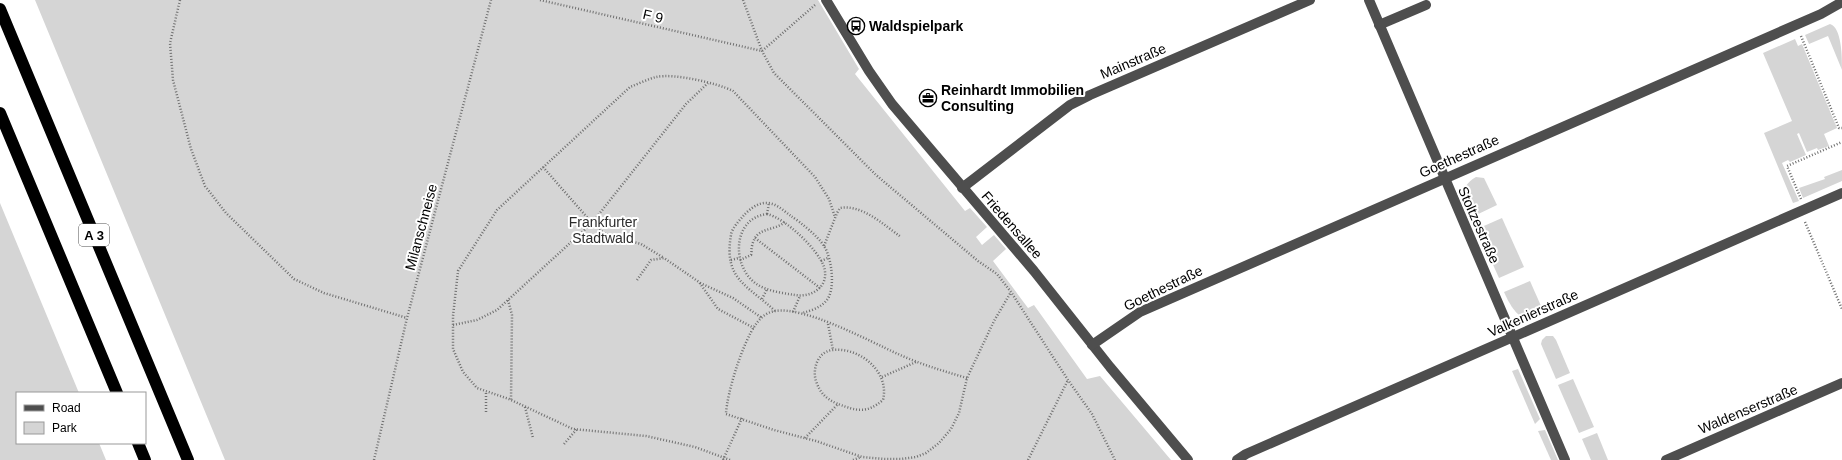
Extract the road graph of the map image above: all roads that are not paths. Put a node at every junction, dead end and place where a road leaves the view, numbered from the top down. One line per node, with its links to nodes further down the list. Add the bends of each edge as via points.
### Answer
1 (1310, 0): 10 (street, Mainstraße, via 1070,105)
2 (1369, 0): 7 (street, Stoltzestraße)
3 (822, 2): 10 (street, Friedensallee, via 881,88)
4 (1426, 5): 7 (street)
5 (1840, 5): 9 (street, Goethestraße)
6 (0, 9): 18 (highway, A 3)
7 (1379, 25): 9 (street, Stoltzestraße)
8 (0, 113): 15 (highway)
9 (1443, 178): 12 (street, Stoltzestraße); 13 (street, Goethestraße, via 1140,312)
10 (962, 188): 13 (street, Friedensallee, via 1034,271)
11 (1842, 193): 12 (street, Valkenierstraße)
12 (1513, 337): 20 (street, Valkenierstraße); 21 (street, Stoltzestraße)
13 (1092, 345): 19 (street, Friedensallee)
14 (1842, 383): 22 (street, Waldenserstraße)
15 (117, 392)
16 (138, 444): 17 (highway)
17 (145, 460)
18 (188, 460)
19 (1188, 460)
20 (1237, 460)
21 (1565, 460)
22 (1666, 460)

